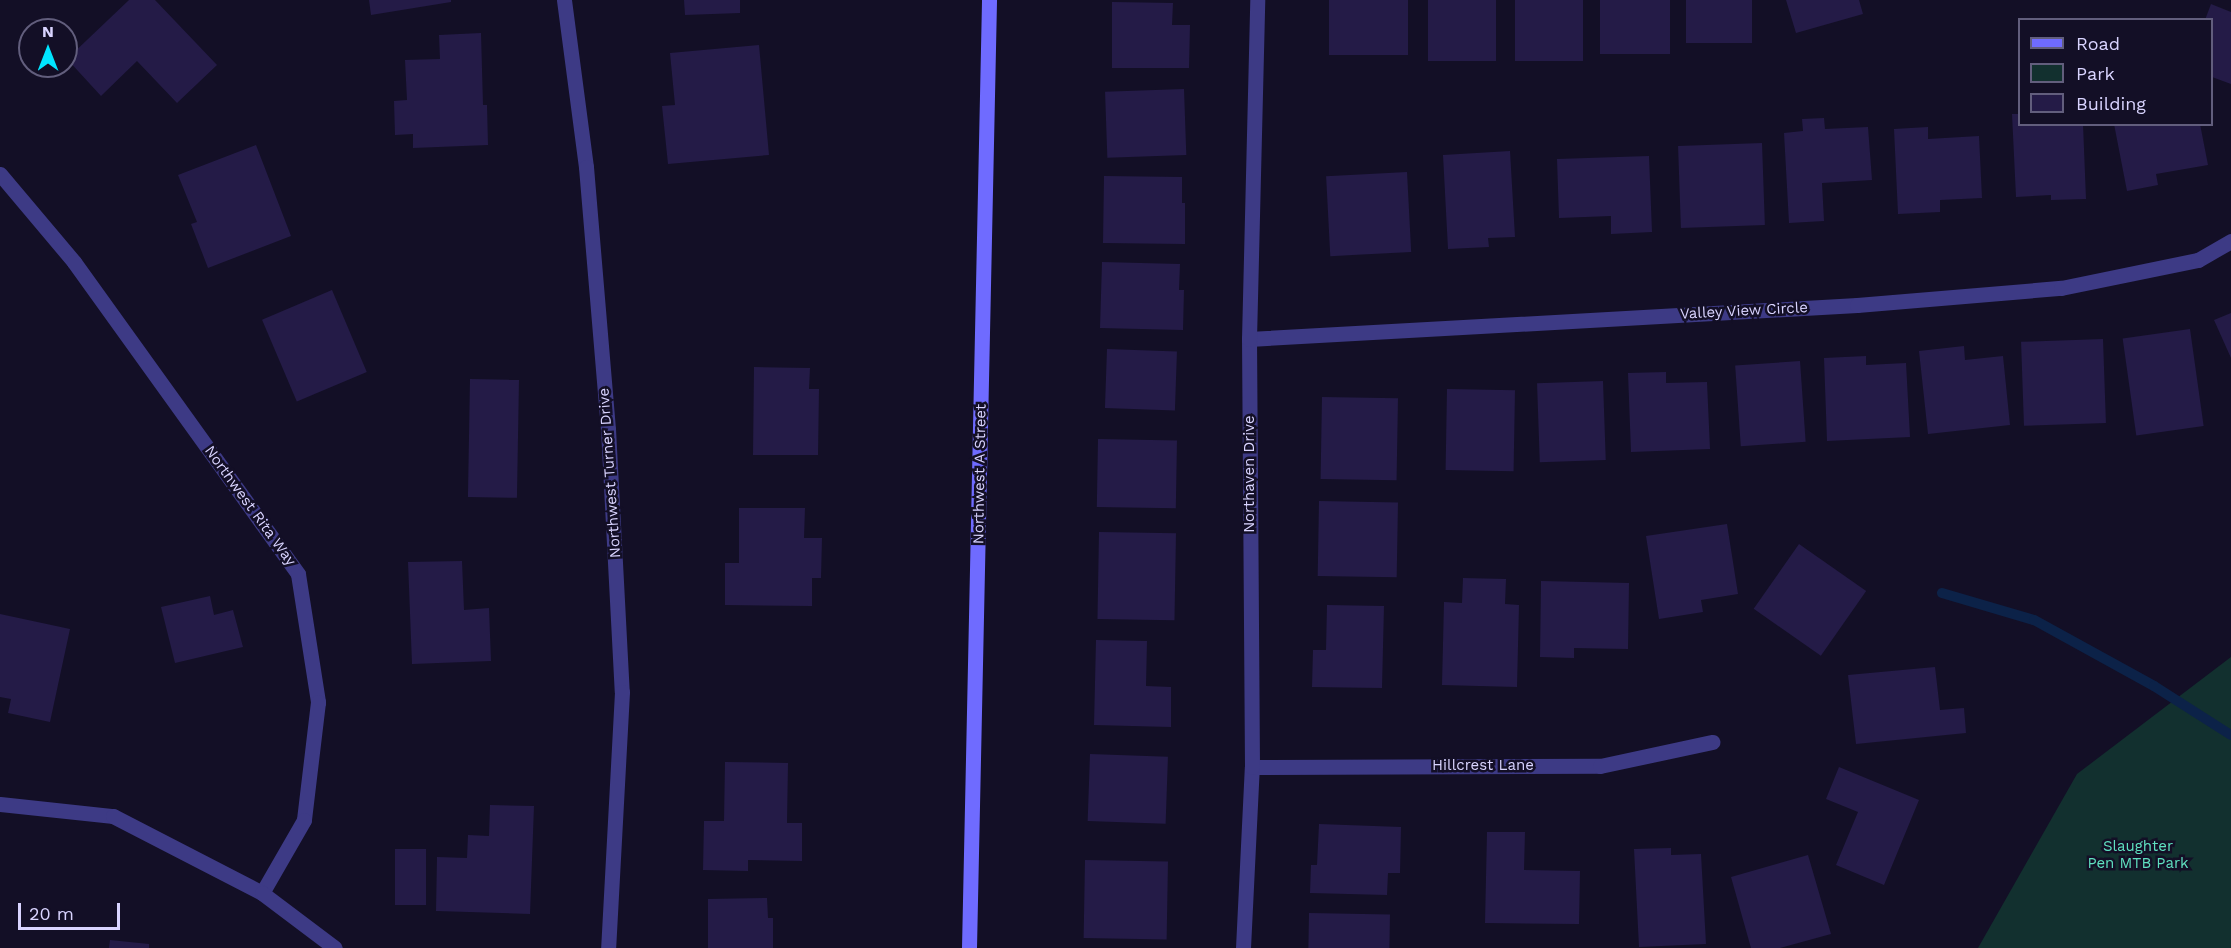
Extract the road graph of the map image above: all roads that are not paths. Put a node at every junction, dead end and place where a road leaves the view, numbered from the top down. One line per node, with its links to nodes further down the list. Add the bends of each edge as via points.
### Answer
1 (564, 0): 12 (street, Northwest Turner Drive, via 586,167 605,393 622,692)
2 (989, 0): 13 (street, Northwest A Street)
3 (1257, 0): 6 (street, Northaven Drive)
4 (0, 174): 10 (street, Northwest Rita Way, via 74,262 298,574 318,702 304,820)
5 (2231, 241): 6 (street, Valley View Circle, via 2198,260 2061,288 1857,305)
6 (1249, 339): 8 (street, Northaven Drive)
7 (1712, 742): 8 (street, Hillcrest Lane, via 1600,766)
8 (1252, 767): 14 (street, Northaven Drive)
9 (0, 804): 10 (street, via 113,816)
10 (262, 893): 11 (street)
11 (335, 948)
12 (608, 948)
13 (969, 948)
14 (1243, 948)

